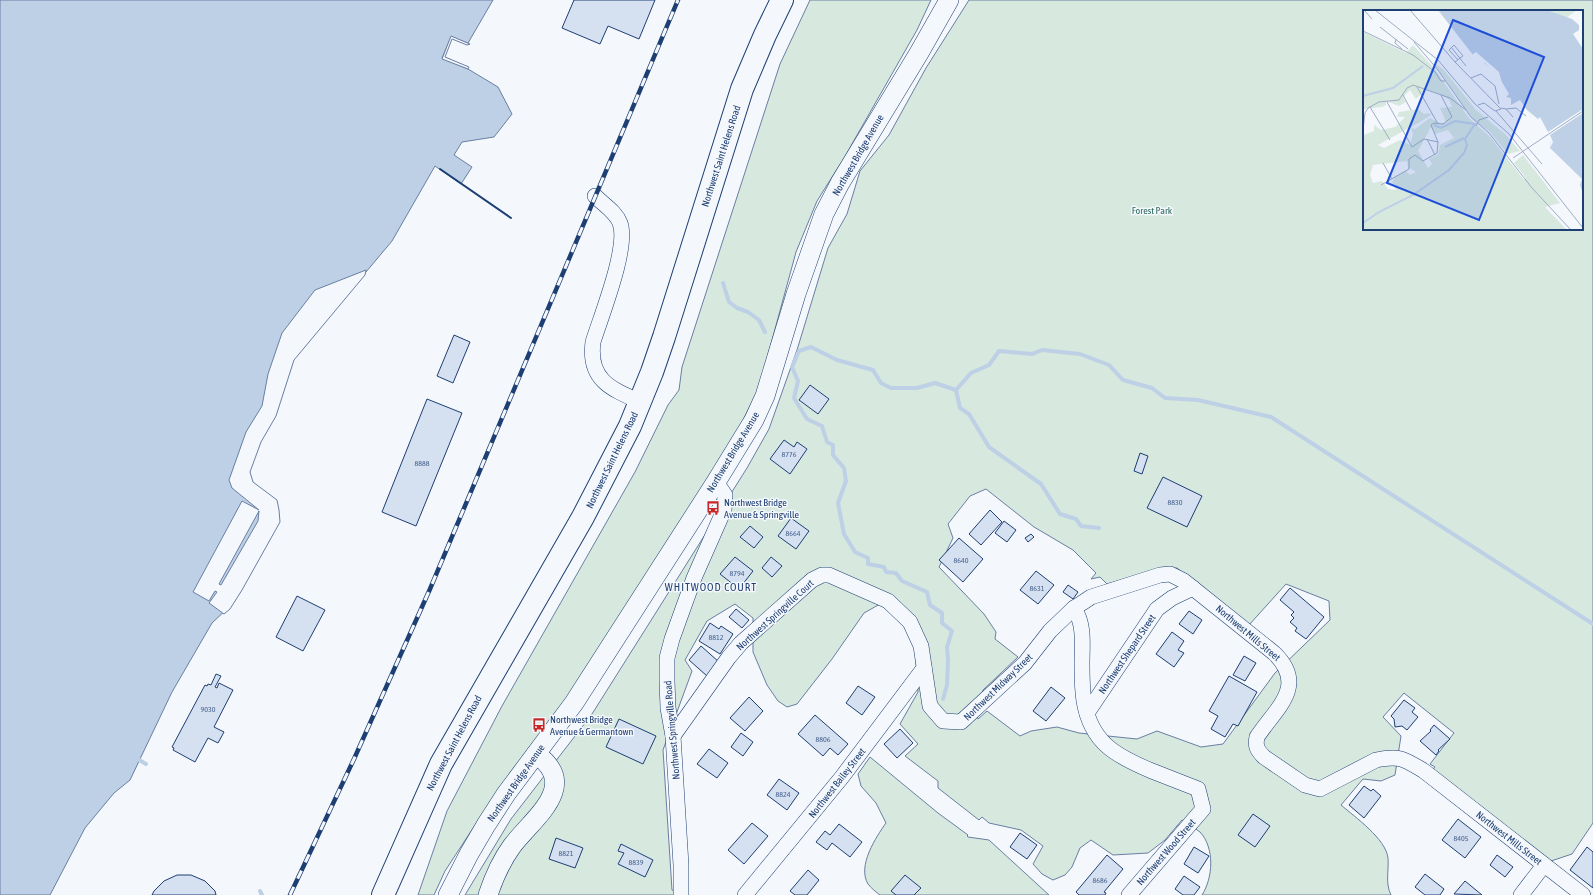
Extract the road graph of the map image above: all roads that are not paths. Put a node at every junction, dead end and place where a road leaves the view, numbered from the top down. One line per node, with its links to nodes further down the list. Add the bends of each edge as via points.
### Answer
1 (782, 0): 4 (highway, Northwest Saint Helens Road, via 742,89)
2 (949, 0): 5 (main road, Northwest Bridge Avenue, via 830,202 788,317 765,396 754,420)
3 (595, 196): 4 (street, via 618,218 622,241 619,259 593,342 593,364 608,386)
4 (641, 402): 14 (highway, Northwest Saint Helens Road, via 583,517 441,764)
5 (716, 482): 11 (street, Northwest Springville Road, via 725,495 724,510 694,578 667,658 668,708); 12 (main road, Northwest Bridge Avenue, via 574,703)
6 (822, 575): 9 (street, Northwest Midway Street, via 830,575 888,601 910,622 921,646); 11 (street, Northwest Springville Court, via 812,580 741,643)
7 (1193, 588): 8 (street, Northwest Mills Street, via 1170,574 1165,574 1091,597); 10 (street, Northwest Shepard Street, via 1157,609); 13 (street, Northwest Mills Street, via 1274,653 1288,672 1290,680 1287,695 1257,737 1255,744 1264,757 1305,785 1320,789 1376,760 1403,758 1424,771)
8 (1074, 608): 9 (street, Northwest Midway Street, via 1025,663 961,722 944,721 930,706); 10 (street, via 1082,631 1082,682)
9 (924, 668): 18 (street, Northwest Bailey Street, via 842,777)
10 (1086, 713): 19 (street, Northwest Wood Street, via 1096,734 1112,751 1127,761 1198,788 1204,809)
11 (673, 736): 17 (street, Northwest Springville Road)
12 (536, 754): 15 (main road, Northwest Bridge Avenue, via 486,825); 16 (main road, via 546,762 554,777 555,787 552,796 512,846 497,870)
13 (1544, 865): 20 (street); 21 (street, Northwest Mills Street)
14 (383, 895)
15 (448, 895)
16 (488, 895)
17 (681, 895)
18 (745, 895)
19 (1129, 895)
20 (1521, 895)
21 (1583, 895)

